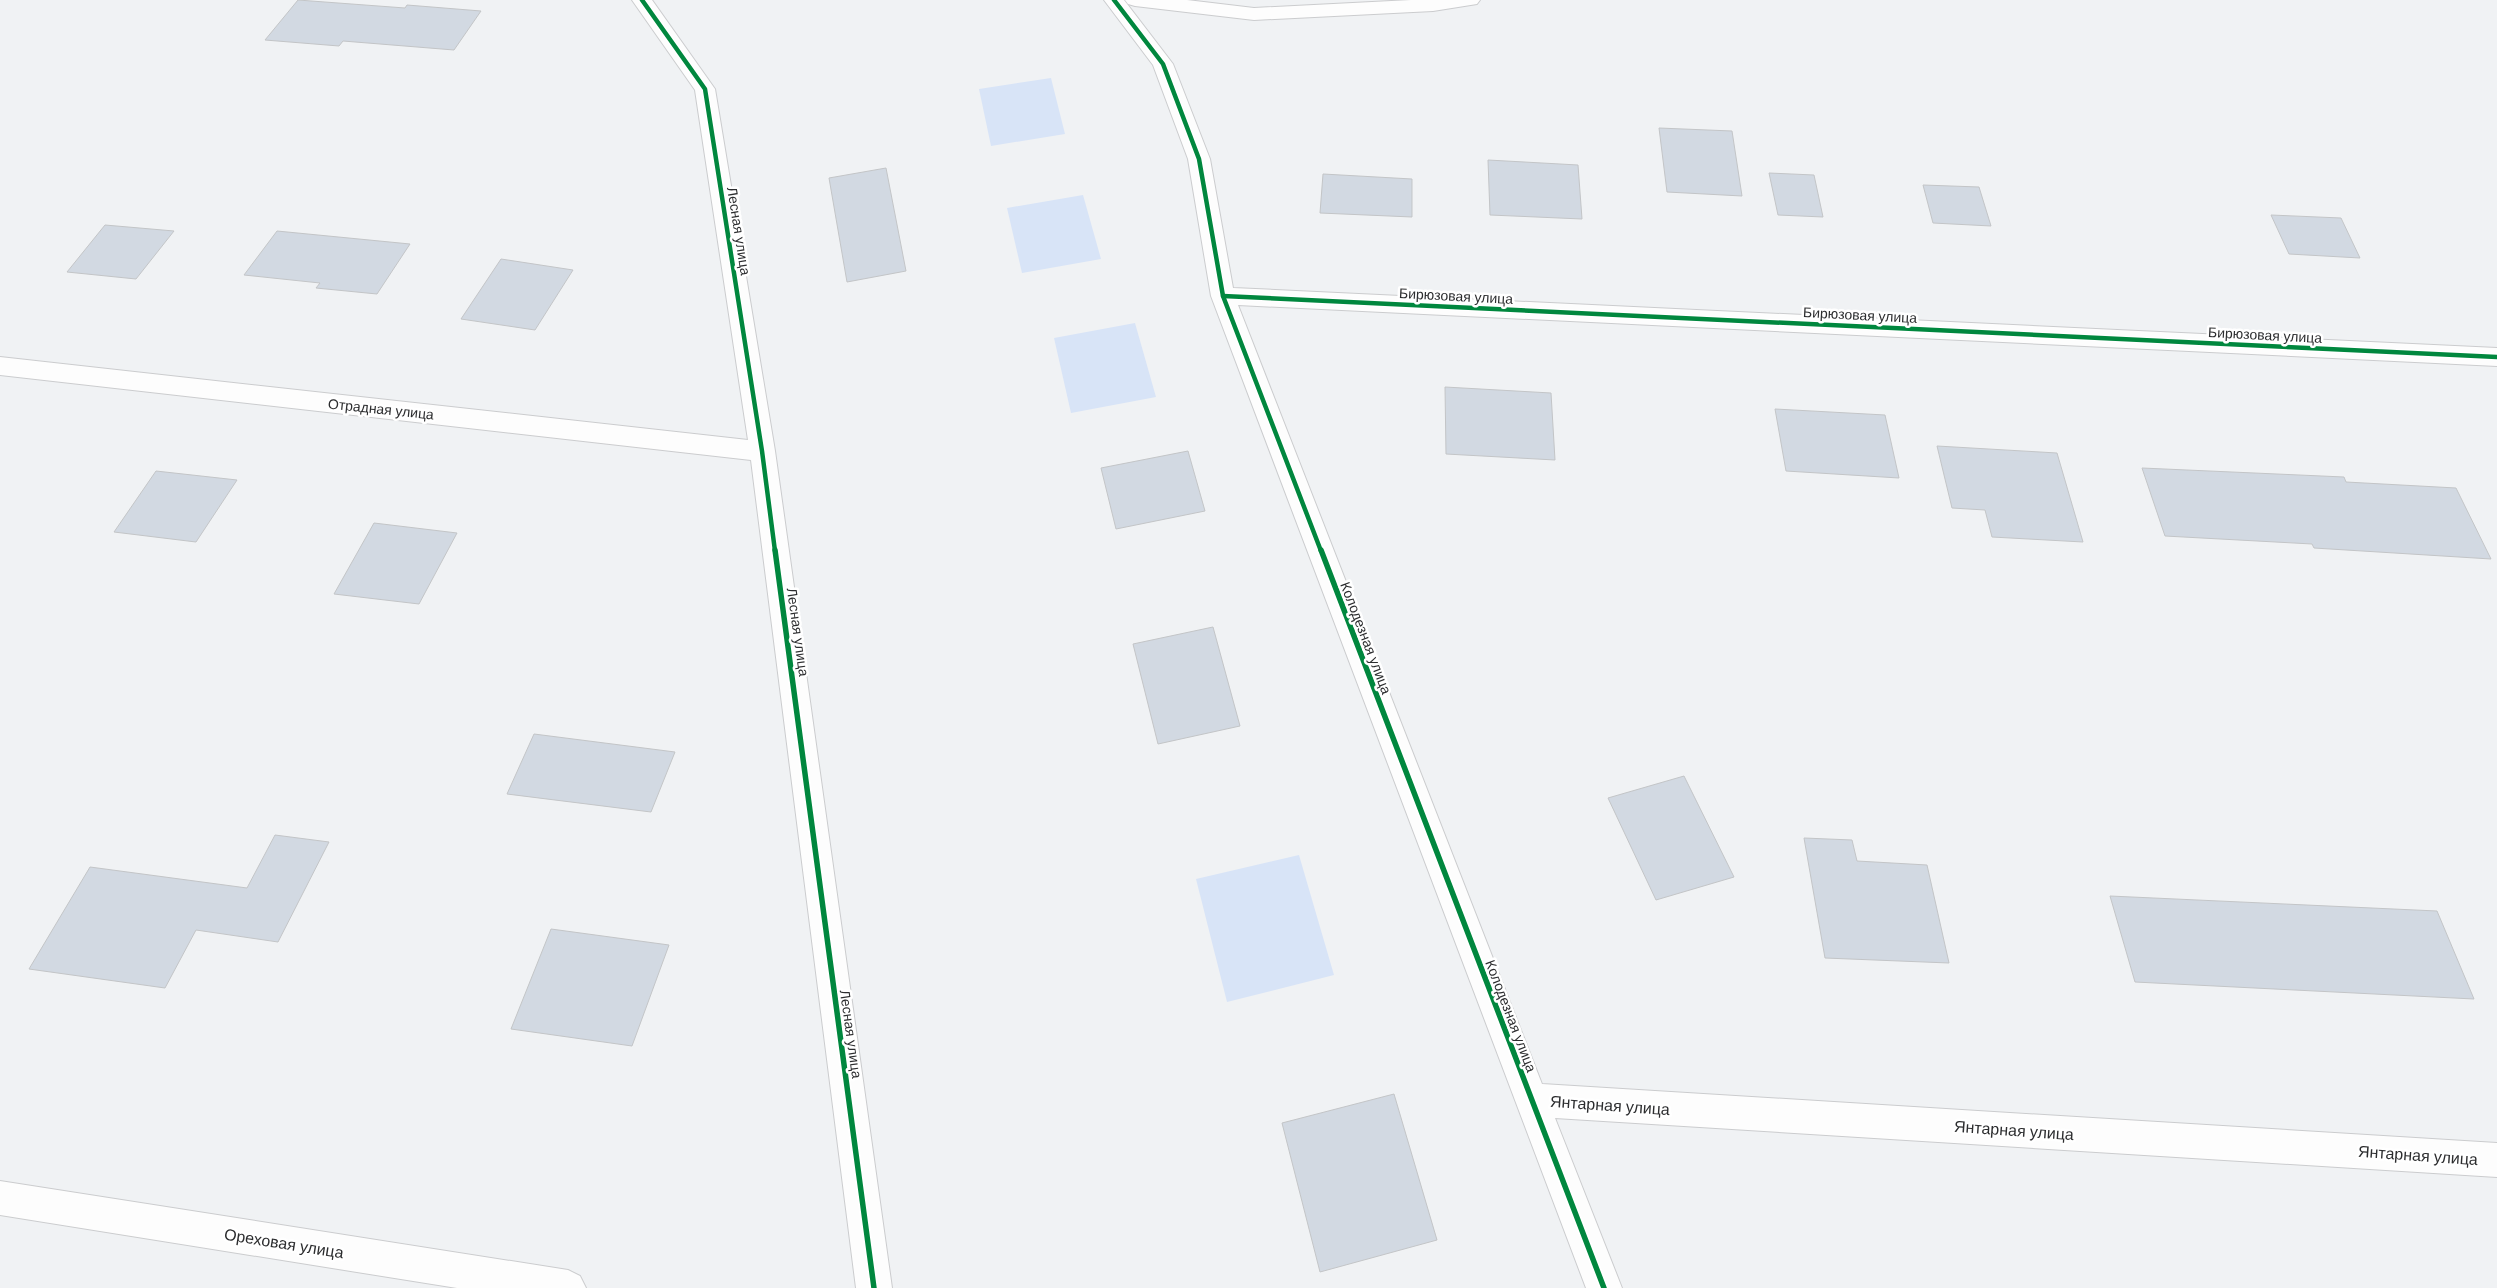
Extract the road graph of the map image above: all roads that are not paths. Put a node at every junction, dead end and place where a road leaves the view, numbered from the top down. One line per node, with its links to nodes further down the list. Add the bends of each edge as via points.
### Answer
1 (642, 0): 8 (street, Лесная улица, via 705,89)
2 (1114, 0): 5 (street, Колодезная улица, via 1163,64 1199,159)
3 (1135, 0): 4 (street, via 1254,14 1433,5)
4 (1470, 0)
5 (1223, 296): 6 (street, Бирюзовая улица); 9 (street, Колодезная улица)
6 (2497, 357)
7 (0, 366): 8 (street, Отрадная улица)
8 (762, 451): 13 (street, Лесная улица)
9 (1531, 1100): 10 (street, Янтарная улица); 14 (street, Колодезная улица)
10 (2497, 1160)
11 (0, 1198): 12 (street, Ореховая улица)
12 (568, 1288)
13 (874, 1288)
14 (1604, 1288)

